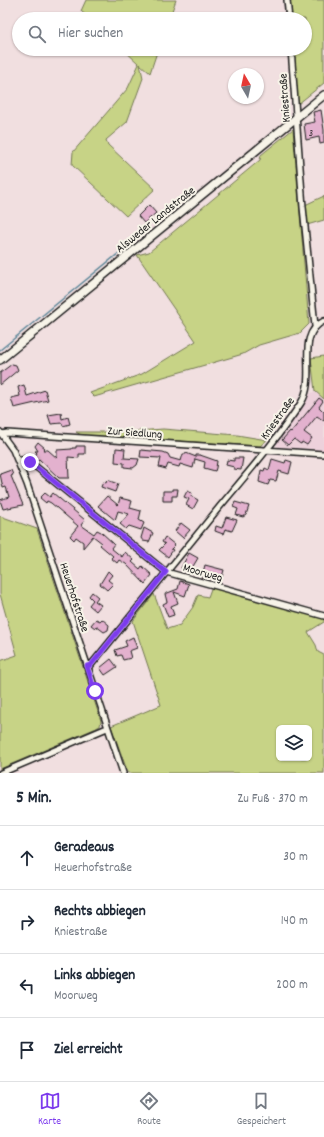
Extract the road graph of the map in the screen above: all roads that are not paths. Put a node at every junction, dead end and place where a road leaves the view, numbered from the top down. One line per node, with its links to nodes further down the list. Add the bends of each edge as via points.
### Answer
1 (287, 0): 2 (street)
2 (288, 12)
3 (292, 56): 5 (street, Kniestraße)
4 (324, 94): 5 (street, Alsweder Landstraße)
5 (296, 118): 7 (street, Kniestraße); 8 (street, Alsweder Landstraße)
6 (324, 321): 7 (street)
7 (315, 326): 10 (street, Kniestraße, via 307,344 309,373 306,392)
8 (0, 360)
9 (1, 433): 10 (street, Zur Siedlung); 12 (street, Heuerhofstraße)
10 (266, 450): 11 (street, Zur Siedlung); 13 (street, Kniestraße)
11 (324, 454)
12 (18, 461): 13 (street, Moorweg, via 30,462); 15 (street, Heuerhofstraße)
13 (166, 572): 14 (street, Moorweg); 15 (street, Kniestraße, via 91,665)
14 (324, 616)
15 (87, 666): 16 (street, Heuerhofstraße)
16 (108, 728): 17 (street); 18 (street, Heuerhofstraße)
17 (1, 773)
18 (123, 773)

